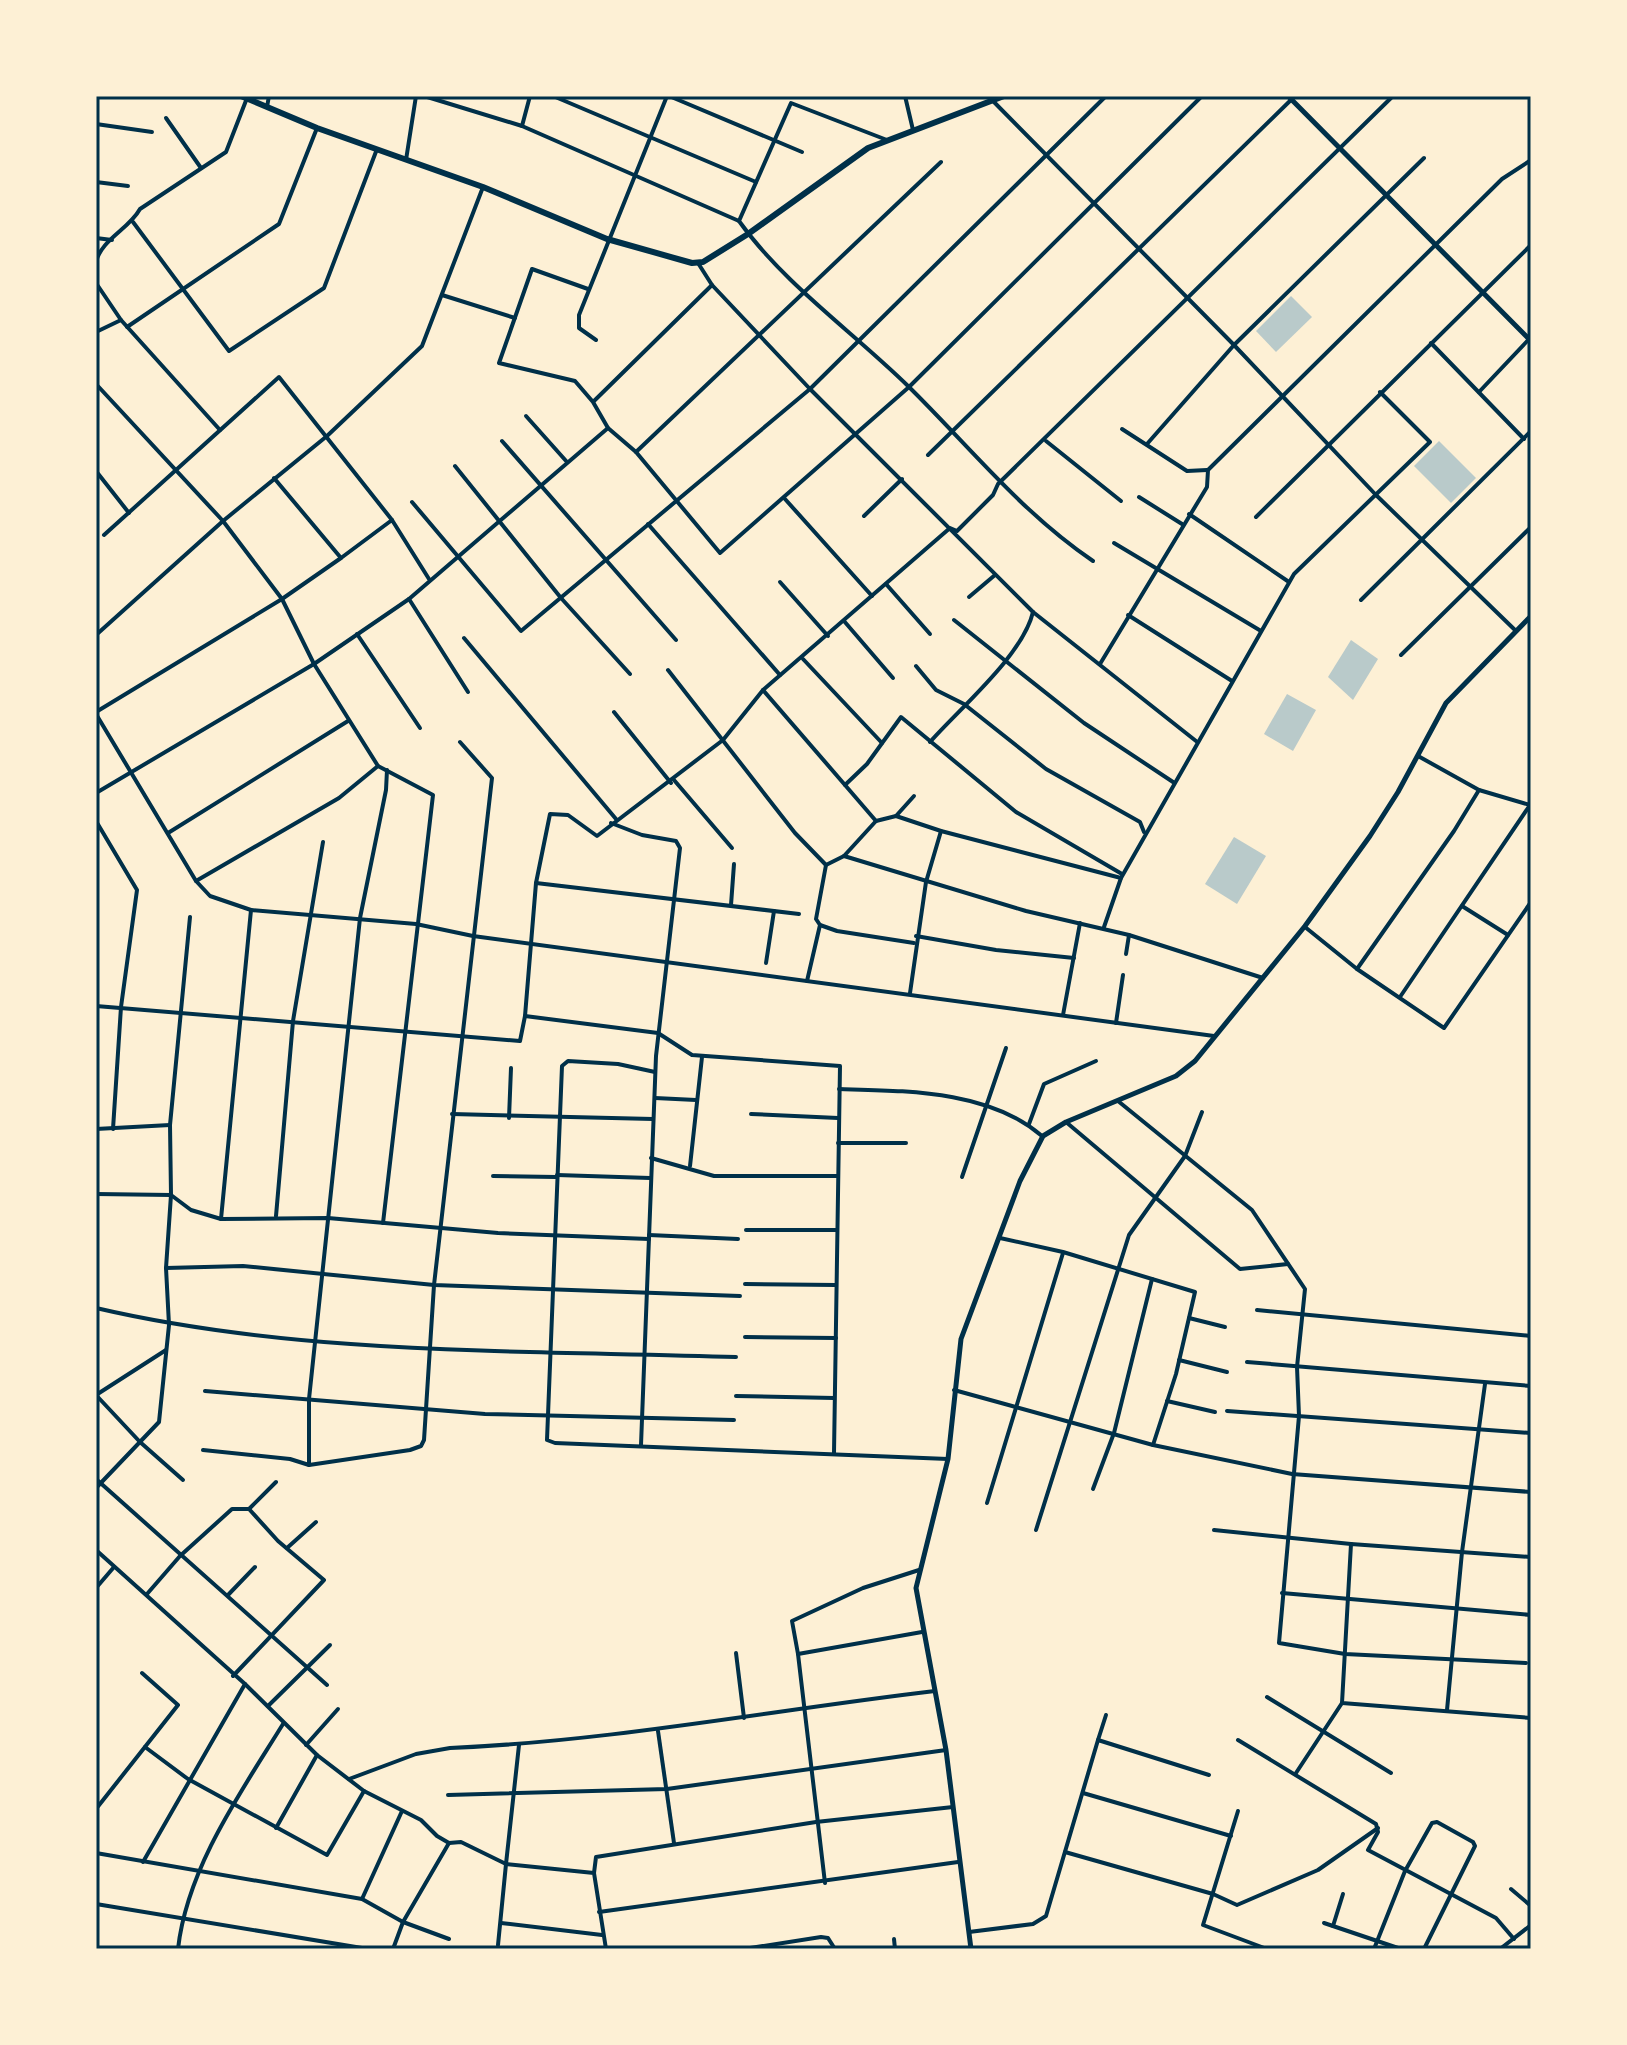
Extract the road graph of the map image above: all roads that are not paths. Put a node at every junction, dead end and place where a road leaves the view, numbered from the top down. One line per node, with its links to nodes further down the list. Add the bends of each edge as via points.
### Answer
1 (269, 96): 15 (street)
2 (416, 96): 30 (street)
3 (424, 96): 18 (street)
4 (530, 96): 18 (street)
5 (553, 96): 22 (street)
6 (668, 96): 22 (street); 24 (street)
7 (904, 96): 20 (street)
8 (1004, 96): 14 (main road)
9 (1106, 96): 28 (street)
10 (1202, 96): 40 (street)
11 (1393, 96): 25 (street)
12 (244, 97): 15 (main road); 33 (street, via 226,152)
13 (1292, 97): 25 (street); 49 (street)
14 (992, 100): 20 (main road); 28 (street)
15 (267, 107): 19 (main road)
16 (166, 118): 33 (street)
17 (96, 124): 21 (street)
18 (522, 126): 34 (street)
19 (317, 128): 26 (main road); 55 (street, via 279,224)
20 (913, 130): 23 (main road)
21 (152, 132)
22 (650, 136): 34 (street); 36 (street)
23 (887, 140): 24 (street, via 791,103); 43 (main road, via 840,165)
24 (774, 141): 27 (street); 36 (street)
25 (1340, 147): 39 (street); 59 (street)
26 (377, 149): 30 (main road); 55 (street, via 324,288 229,351)
27 (802, 152)
28 (1047, 155): 40 (street); 67 (street)
29 (1424, 158): 39 (street)
30 (406, 160): 38 (main road)
31 (1531, 160): 47 (street, via 1502,179)
32 (941, 162): 56 (street)
33 (201, 168): 42 (street, via 140,209)
34 (634, 175): 41 (street); 45 (street)
35 (96, 182): 37 (street)
36 (756, 182): 41 (street)
37 (128, 186)
38 (483, 187): 45 (main road); 58 (street)
39 (1386, 196): 47 (street); 69 (street)
40 (1093, 204): 49 (street); 71 (street)
41 (739, 221): 43 (street)
42 (133, 222): 46 (street); 55 (street)
43 (748, 234): 51 (main road); 56 (street)
44 (96, 238): 46 (street)
45 (607, 239): 51 (main road); 54 (street)
46 (112, 240): 50 (street, via 98,251)
47 (1435, 244): 57 (street); 75 (street)
48 (1531, 245): 57 (street)
49 (1140, 250): 59 (street); 82 (street)
50 (96, 262)
51 (698, 263): 53 (street)
52 (96, 283): 61 (street)
53 (712, 285): 64 (street); 76 (street)
54 (588, 289): 60 (street, via 532,269); 66 (street, via 579,328)
55 (183, 290): 62 (street)
56 (807, 292): 64 (street); 67 (street)
57 (1483, 292): 65 (street); 68 (street)
58 (442, 295): 60 (street); 84 (street, via 422,346)
59 (1187, 297): 69 (street); 87 (street)
60 (515, 318): 76 (street, via 499,363 575,381)
61 (121, 320): 62 (street); 63 (street)
62 (127, 327): 80 (street)
63 (96, 332)
64 (759, 337): 72 (street); 90 (street)
65 (1530, 339): 74 (street)
66 (596, 340)
67 (860, 342): 71 (street); 72 (street)
68 (1431, 343): 73 (street); 74 (street)
69 (1234, 345): 75 (street); 89 (street)
70 (96, 384): 94 (street)
71 (909, 387): 82 (street); 83 (street)
72 (810, 389): 83 (street); 106 (street)
73 (1380, 392): 88 (street); 101 (street, via 1430,442)
74 (1479, 392): 85 (street)
75 (1281, 394): 88 (street); 95 (street)
76 (593, 402): 78 (street)
77 (526, 416): 92 (street)
78 (608, 428): 90 (street); 92 (street)
79 (1122, 429): 89 (street)
80 (220, 430): 84 (street, via 279,377); 94 (street)
81 (1531, 431): 85 (street)
82 (952, 433): 91 (street); 99 (street)
83 (855, 435): 98 (street); 103 (street)
84 (327, 436): 97 (street); 111 (street)
85 (1524, 439): 119 (street)
86 (502, 441): 100 (street)
87 (1046, 441): 99 (street); 104 (street)
88 (1328, 443): 101 (street); 110 (street)
89 (1147, 444): 95 (street, via 1187,471)
90 (636, 452): 106 (street)
91 (928, 455)
92 (568, 463): 100 (street)
93 (455, 466): 113 (street)
94 (176, 470): 107 (street); 112 (street)
95 (1208, 470): 108 (street, via 1207,487)
96 (96, 471): 107 (street)
97 (274, 478): 112 (street); 122 (street)
98 (902, 479): 109 (street); 117 (street)
99 (998, 484): 117 (street, via 957,531); 124 (street, via 1051,533)
100 (539, 486): 113 (street); 123 (street)
101 (1376, 495): 119 (street); 129 (street)
102 (1139, 497): 115 (street)
103 (785, 499): 106 (street, via 720,553); 132 (street)
104 (1121, 501)
105 (412, 502): 121 (street)
106 (675, 502): 114 (street)
107 (129, 513): 118 (street)
108 (1189, 514): 115 (street); 129 (street)
109 (864, 516)
110 (1256, 517)
111 (392, 520): 122 (street); 127 (street)
112 (223, 521): 135 (street); 147 (street)
113 (502, 521): 121 (street); 134 (street)
114 (648, 524): 123 (street); 159 (street)
115 (1182, 524): 125 (street)
116 (1531, 527): 131 (street)
117 (950, 528): 126 (street); 130 (street)
118 (104, 535)
119 (1422, 540): 131 (street); 137 (street)
120 (1114, 543): 125 (street)
121 (459, 556): 127 (street); 134 (street, via 521,631)
122 (341, 558): 135 (street)
123 (605, 561): 134 (street); 150 (street)
124 (1093, 561)
125 (1156, 571): 139 (street); 143 (street)
126 (995, 575): 133 (street); 138 (street)
127 (429, 579): 136 (street)
128 (780, 582): 148 (street)
129 (1289, 582): 143 (street)
130 (886, 584): 132 (street); 146 (street)
131 (1473, 588): 144 (street); 151 (street)
132 (872, 596): 142 (street)
133 (969, 597)
134 (561, 598): 158 (street)
135 (282, 599): 154 (street); 166 (street)
136 (409, 599): 145 (street); 163 (street)
137 (1361, 600)
138 (1033, 612): 153 (street, via 1030,626); 155 (street)
139 (1128, 615): 155 (street); 161 (street)
140 (1531, 616): 144 (street)
141 (954, 620): 153 (street)
142 (844, 621): 148 (street); 160 (street)
143 (1261, 631): 161 (street)
144 (1516, 631): 174 (street, via 1446,703)
145 (357, 634): 154 (street); 168 (street)
146 (930, 634)
147 (96, 635)
148 (828, 636): 152 (street)
149 (464, 638): 187 (street)
150 (676, 640)
151 (1401, 655)
152 (803, 659): 159 (street); 173 (street)
153 (1004, 661): 164 (street); 179 (street)
154 (314, 664): 167 (street); 176 (street)
155 (1100, 664): 170 (street)
156 (916, 666): 164 (street, via 936,690)
157 (668, 670): 169 (street)
158 (630, 674)
159 (780, 675): 162 (street)
160 (893, 678)
161 (1232, 681): 170 (street)
162 (763, 690): 169 (street); 180 (street)
163 (468, 692)
164 (964, 704): 172 (street); 190 (street, via 1046,769 1140,822)
165 (614, 712): 178 (street)
166 (96, 713): 176 (street)
167 (348, 721): 175 (street); 191 (street)
168 (420, 728)
169 (723, 740): 178 (street); 196 (street)
170 (1196, 741): 179 (street)
171 (460, 742): 218 (street, via 492,778)
172 (930, 742): 173 (street, via 901,717); 197 (street, via 1016,812)
173 (882, 743): 180 (street)
174 (1416, 755): 181 (street); 214 (street, via 1370,836)
175 (378, 766): 177 (street); 198 (street, via 339,798)
176 (132, 770): 182 (street); 191 (street)
177 (387, 770): 210 (street); 212 (street, via 433,795)
178 (673, 781): 187 (street); 193 (street)
179 (1173, 782): 190 (street)
180 (845, 785): 188 (street)
181 (1479, 790): 184 (street); 225 (street)
182 (96, 793)
183 (914, 796): 185 (street)
184 (1530, 805): 204 (street)
185 (896, 816): 188 (street); 189 (street)
186 (96, 821): 232 (street, via 137,890)
187 (614, 821): 200 (street, via 597,836 568,815 550,814); 201 (street, via 642,835 676,841)
188 (876, 821): 194 (street)
189 (941, 831): 197 (street); 199 (street)
190 (1144, 832): 197 (street)
191 (168, 833): 198 (street)
192 (323, 842): 208 (street)
193 (732, 848)
194 (844, 856): 196 (street); 199 (street)
195 (734, 864): 203 (street)
196 (826, 865): 213 (street, via 816,919)
197 (1122, 876): 215 (street)
198 (196, 881): 205 (street, via 210,896)
199 (926, 882): 211 (street); 219 (street)
200 (536, 883): 201 (street); 220 (street)
201 (676, 897): 203 (street); 223 (street)
202 (1531, 902): 217 (street)
203 (731, 905): 206 (street)
204 (1462, 906): 217 (street); 230 (street)
205 (251, 910): 208 (street); 236 (street)
206 (774, 911): 207 (street); 224 (street)
207 (799, 914)
208 (311, 915): 210 (street); 237 (street)
209 (190, 917): 233 (street)
210 (360, 918): 212 (street); 239 (street)
211 (1080, 923): 215 (street); 222 (street)
212 (416, 924): 218 (street); 241 (street)
213 (820, 925): 219 (street); 228 (street)
214 (1305, 926): 225 (street); 227 (street)
215 (1104, 927): 216 (street)
216 (1129, 935): 221 (street); 227 (street)
217 (1508, 935): 230 (street, via 1444,1028)
218 (473, 936): 220 (street); 243 (street)
219 (915, 939): 222 (street); 229 (street)
220 (530, 943): 223 (street); 235 (street)
221 (1126, 954)
222 (1074, 958): 234 (street)
223 (666, 961): 228 (street); 240 (street)
224 (766, 963)
225 (1357, 969): 230 (street)
226 (1123, 975): 238 (street)
227 (1263, 978): 242 (street)
228 (807, 981): 229 (street)
229 (910, 993): 234 (street)
230 (1400, 997)
231 (96, 1006): 232 (street)
232 (121, 1007): 233 (street); 265 (street)
233 (179, 1011): 236 (street); 263 (street)
234 (1063, 1015): 238 (street)
235 (525, 1016): 240 (street); 243 (street, via 520,1041)
236 (238, 1018): 237 (street); 282 (street)
237 (293, 1021): 239 (street); 280 (street)
238 (1116, 1023): 242 (street)
239 (350, 1028): 241 (street); 281 (street)
240 (658, 1033): 245 (street); 248 (street)
241 (406, 1034): 243 (street); 283 (street)
242 (1217, 1036): 252 (street, via 1176,1076)
243 (460, 1037): 255 (street)
244 (1006, 1048): 253 (street)
245 (702, 1056): 249 (street, via 837,1064); 251 (street)
246 (1096, 1061): 262 (street, via 1044,1084)
247 (511, 1068): 258 (street)
248 (655, 1072): 250 (street); 257 (street, via 618,1064 564,1063)
249 (839, 1089): 253 (street, via 935,1093); 259 (street)
250 (654, 1098): 251 (street); 260 (street)
251 (696, 1100): 271 (street)
252 (1118, 1101): 261 (street); 269 (street)
253 (987, 1107): 262 (street); 275 (street)
254 (1202, 1112): 269 (street)
255 (452, 1114): 258 (street); 284 (street)
256 (751, 1114): 259 (street)
257 (558, 1115): 258 (street); 260 (street); 273 (street)
258 (509, 1118)
259 (838, 1118): 267 (street)
260 (653, 1119): 270 (street)
261 (1066, 1122): 266 (street); 279 (street)
262 (1029, 1124): 266 (street)
263 (170, 1125): 265 (street); 278 (street)
264 (96, 1129): 265 (street)
265 (113, 1129)
266 (1043, 1136): 289 (street)
267 (838, 1143): 268 (street); 274 (street)
268 (906, 1143)
269 (1185, 1156): 279 (street); 292 (street, via 1252,1210)
270 (651, 1158): 271 (street); 276 (street)
271 (690, 1166): 274 (street, via 714,1176)
272 (493, 1176): 273 (street)
273 (556, 1176): 276 (street); 287 (street)
274 (837, 1176): 286 (street)
275 (962, 1177)
276 (650, 1178): 288 (street)
277 (96, 1194): 278 (street)
278 (171, 1195): 282 (street, via 191,1210); 293 (street)
279 (1155, 1199): 292 (street, via 1240,1269); 294 (street, via 1129,1235)
280 (276, 1216): 281 (street); 282 (street)
281 (328, 1218): 283 (street); 295 (street)
282 (221, 1219)
283 (383, 1223): 284 (street)
284 (441, 1229): 287 (street); 298 (street)
285 (746, 1230): 286 (street)
286 (837, 1230): 299 (street)
287 (553, 1234): 288 (street); 301 (street)
288 (649, 1237): 290 (street); 300 (street)
289 (1000, 1238): 291 (street); 324 (street, via 968,1312)
290 (738, 1239)
291 (1063, 1252): 294 (street); 331 (street)
292 (1288, 1264): 305 (street, via 1305,1289)
293 (166, 1268): 295 (street, via 243,1266); 307 (street)
294 (1117, 1268): 296 (street); 338 (street)
295 (322, 1276): 298 (street); 311 (street)
296 (1152, 1279): 306 (street, via 1195,1292); 340 (street)
297 (745, 1284): 299 (street)
298 (434, 1285): 301 (street); 313 (street)
299 (836, 1285): 312 (street)
300 (645, 1291): 301 (street); 302 (street); 315 (street)
301 (551, 1292): 316 (street)
302 (740, 1296)
303 (96, 1308): 307 (street)
304 (1257, 1310): 305 (street)
305 (1303, 1316): 309 (street); 320 (street)
306 (1189, 1318): 308 (street); 318 (street)
307 (169, 1325): 311 (street); 314 (street)
308 (1225, 1327)
309 (1531, 1336)
310 (745, 1337): 312 (street)
311 (315, 1338): 313 (street); 328 (street)
312 (836, 1338): 327 (street)
313 (432, 1348): 316 (street); 330 (street)
314 (166, 1350): 342 (street, via 159,1422); 342 (street, via 96,1395)
315 (644, 1354): 316 (street); 317 (street); 336 (street)
316 (549, 1356): 334 (street)
317 (736, 1357)
318 (1179, 1360): 321 (street); 329 (street)
319 (1247, 1362): 320 (street)
320 (1297, 1367): 322 (street); 335 (street)
321 (1227, 1372)
322 (1485, 1384): 323 (street); 339 (street)
323 (1531, 1386)
324 (954, 1390): 331 (street); 347 (street)
325 (205, 1391): 328 (street)
326 (736, 1396): 327 (street)
327 (835, 1398): 346 (street)
328 (309, 1399): 330 (street); 348 (street)
329 (1167, 1401): 333 (street); 344 (street)
330 (427, 1407): 334 (street); 348 (street, via 421,1446)
331 (1016, 1407): 338 (street); 356 (street)
332 (1227, 1411): 335 (street)
333 (1215, 1412)
334 (548, 1415): 336 (street); 343 (street, via 547,1440 555,1443)
335 (1299, 1416): 339 (street); 349 (street)
336 (640, 1419): 337 (street); 343 (street)
337 (734, 1420)
338 (1071, 1420): 340 (street); 359 (street)
339 (1478, 1428): 341 (street); 354 (street)
340 (1114, 1433): 344 (street); 353 (street)
341 (1531, 1433)
342 (140, 1442): 350 (street); 352 (street)
343 (641, 1445): 346 (street)
344 (1153, 1445): 349 (street)
345 (203, 1450): 348 (street)
346 (834, 1453): 347 (street)
347 (948, 1459): 370 (street)
348 (309, 1465)
349 (1292, 1474): 354 (street); 361 (street)
350 (183, 1480)
351 (276, 1482): 357 (street)
352 (97, 1484): 366 (street)
353 (1093, 1489)
354 (1470, 1490): 355 (street); 365 (street)
355 (1531, 1492)
356 (987, 1503)
357 (249, 1509): 363 (street); 366 (street, via 232,1509)
358 (316, 1522): 363 (street)
359 (1036, 1530)
360 (1214, 1530): 361 (street)
361 (1286, 1537): 362 (street); 372 (street)
362 (1351, 1544): 365 (street); 375 (street)
363 (287, 1548): 379 (street, via 324,1580)
364 (96, 1550): 368 (street)
365 (1462, 1552): 367 (street); 376 (street)
366 (180, 1556): 373 (street); 374 (street)
367 (1531, 1557)
368 (114, 1567): 371 (street); 373 (street)
369 (255, 1567): 374 (street)
370 (919, 1570): 378 (street); 382 (street, via 863,1588 792,1621)
371 (96, 1588)
372 (1282, 1593): 375 (street); 383 (street, via 1279,1643)
373 (147, 1594): 388 (street)
374 (228, 1595): 379 (street)
375 (1349, 1597): 376 (street); 383 (street)
376 (1456, 1608): 377 (street); 384 (street)
377 (1531, 1615)
378 (922, 1632): 382 (street); 391 (street)
379 (272, 1635): 386 (street); 388 (street)
380 (330, 1645): 386 (street)
381 (736, 1653): 399 (street)
382 (798, 1654): 395 (street)
383 (1345, 1654): 384 (street); 393 (street)
384 (1452, 1659): 385 (street); 397 (street)
385 (1526, 1663)
386 (309, 1667): 390 (street); 394 (street)
387 (142, 1673): 408 (street, via 178,1705)
388 (233, 1676): 389 (street)
389 (245, 1684): 394 (street); 415 (street)
390 (327, 1685)
391 (935, 1691): 395 (street); 409 (street)
392 (1267, 1697): 403 (street)
393 (1342, 1703): 397 (street); 403 (street)
394 (268, 1706): 401 (street)
395 (804, 1707): 399 (street); 411 (street)
396 (338, 1709): 406 (street)
397 (1447, 1710): 400 (street)
398 (1106, 1715): 404 (street)
399 (744, 1718): 402 (street)
400 (1531, 1718)
401 (283, 1724): 406 (street); 422 (street)
402 (658, 1731): 407 (street); 417 (street)
403 (1323, 1731): 412 (street); 413 (street)
404 (1098, 1740): 414 (street); 419 (street)
405 (1238, 1740): 412 (street)
406 (306, 1745): 410 (street)
407 (519, 1745): 416 (street, via 416,1754); 421 (street)
408 (145, 1747): 415 (street); 424 (street)
409 (946, 1750): 411 (street); 423 (street)
410 (317, 1755): 416 (street); 428 (street)
411 (812, 1767): 417 (street); 427 (street)
412 (1296, 1773): 429 (street)
413 (1391, 1773)
414 (1209, 1775)
415 (188, 1779): 422 (street); 435 (street)
416 (349, 1779): 418 (street)
417 (667, 1789): 421 (street); 432 (street)
418 (364, 1791): 425 (street); 428 (street, via 327,1855)
419 (1083, 1793): 430 (street); 433 (street)
420 (448, 1795): 421 (street)
421 (515, 1795): 437 (street)
422 (234, 1803): 428 (street); 439 (street)
423 (953, 1807): 427 (street); 436 (street)
424 (96, 1809)
425 (402, 1811): 431 (street); 446 (street)
426 (1238, 1811): 430 (street)
427 (816, 1822): 432 (street); 441 (street)
428 (276, 1828)
429 (1378, 1828): 438 (street, via 1368,1850); 444 (street, via 1318,1870 1237,1905)
430 (1231, 1836): 444 (street)
431 (449, 1843): 437 (street, via 461,1842); 451 (street)
432 (674, 1845): 440 (street, via 596,1857)
433 (1065, 1852): 444 (street); 456 (street, via 1041,1921)
434 (96, 1853): 435 (street)
435 (143, 1862): 439 (street)
436 (958, 1862): 441 (street); 456 (street)
437 (506, 1864): 440 (street); 452 (street)
438 (1405, 1871): 443 (street); 443 (street, via 1437,1822 1475,1844); 461 (street)
439 (201, 1873): 446 (street); 450 (street)
440 (594, 1873): 449 (street)
441 (825, 1883): 449 (street)
442 (1511, 1889): 448 (street)
443 (1450, 1893): 460 (street, via 1496,1918); 476 (street)
444 (1213, 1894): 463 (street, via 1203,1925)
445 (1343, 1894): 455 (street)
446 (362, 1899): 451 (street)
447 (96, 1904): 450 (street)
448 (1531, 1906)
449 (599, 1912): 457 (street)
450 (181, 1918): 465 (street); 466 (street)
451 (403, 1922): 458 (street); 467 (street)
452 (501, 1923): 457 (street); 462 (street)
453 (1324, 1923): 455 (street)
454 (1531, 1925): 460 (street)
455 (1333, 1926): 461 (street)
456 (969, 1932): 472 (street)
457 (603, 1935): 468 (street)
458 (449, 1939)
459 (894, 1939): 471 (street)
460 (1514, 1939): 477 (street)
461 (1377, 1940): 474 (street); 475 (street)
462 (498, 1945)
463 (1252, 1946): 473 (street)
464 (776, 1947): 469 (street); 470 (street, via 821,1937)
465 (178, 1949)
466 (368, 1949)
467 (393, 1949)
468 (606, 1949)
469 (744, 1949)
470 (835, 1949)
471 (895, 1949)
472 (971, 1949)
473 (1267, 1949)
474 (1374, 1949)
475 (1401, 1949)
476 (1424, 1949)
477 (1500, 1949)

